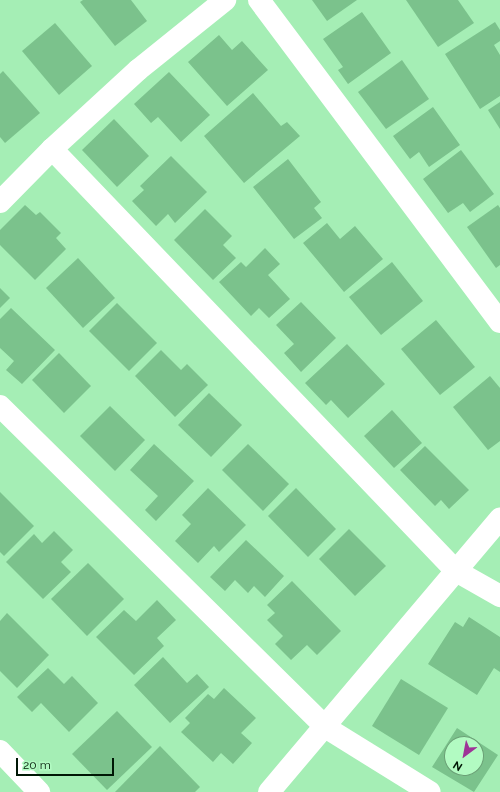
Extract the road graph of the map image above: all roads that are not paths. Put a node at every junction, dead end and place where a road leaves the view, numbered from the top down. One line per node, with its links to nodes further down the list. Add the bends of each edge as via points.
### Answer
1 (225, 0): 3 (street, via 138,70)
2 (259, 0): 5 (street)
3 (52, 150): 4 (street); 8 (street)
4 (0, 202)
5 (500, 322)
6 (0, 406): 10 (street)
7 (500, 519): 8 (street)
8 (456, 571): 9 (street); 10 (street)
9 (500, 596)
10 (325, 727): 13 (street); 14 (street)
11 (0, 751): 12 (street)
12 (39, 792)
13 (269, 792)
14 (430, 792)

